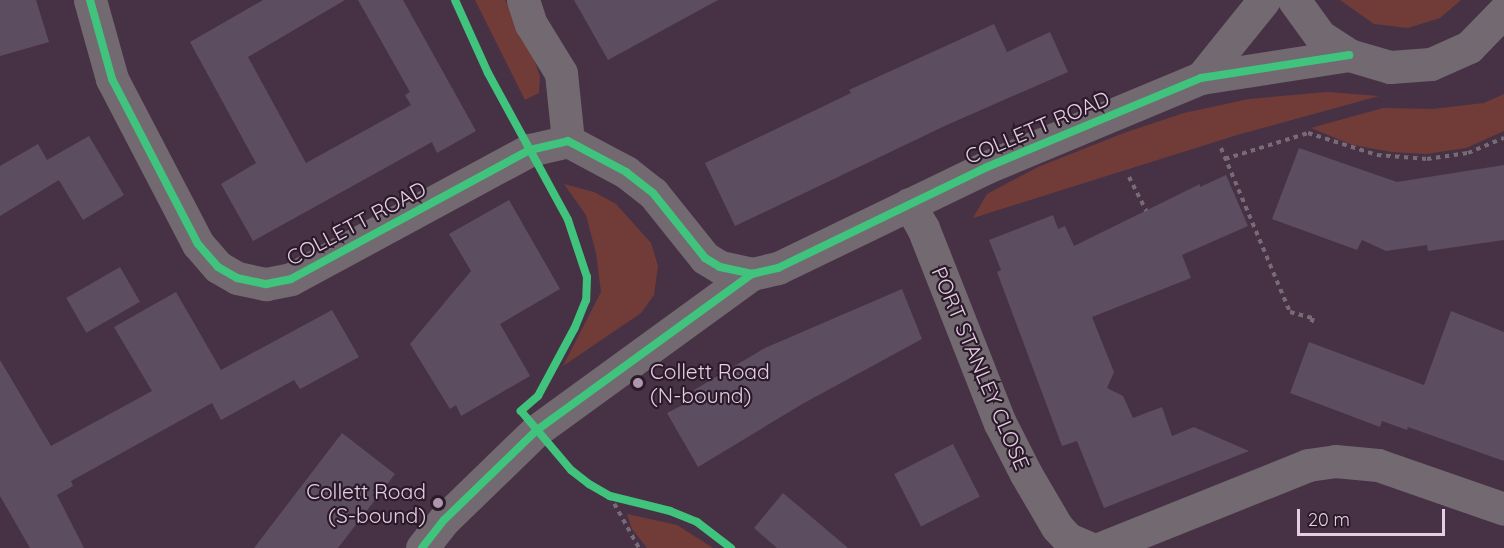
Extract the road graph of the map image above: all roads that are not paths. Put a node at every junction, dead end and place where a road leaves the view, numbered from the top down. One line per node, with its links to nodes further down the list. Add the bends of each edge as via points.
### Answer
1 (90, 0): 8 (street, COLLETT ROAD, via 112,79 140,138 198,244 218,267 237,278 266,284 291,279 530,150)
2 (523, 0): 8 (street, via 531,24 561,73)
3 (1264, 0): 7 (street, COLLETT ROAD)
4 (1294, 0): 6 (street, via 1320,36)
5 (1503, 16): 6 (street, via 1469,47 1431,64 1390,66)
6 (1349, 55): 7 (street, COLLETT ROAD)
7 (1201, 78): 9 (street, COLLETT ROAD)
8 (568, 141): 10 (street, COLLETT ROAD, via 626,172 652,192 705,258 720,267)
9 (909, 204): 10 (street, COLLETT ROAD, via 778,268); 13 (street, PORT STANLEY CLOSE, via 923,228 1000,423 1026,474 1057,527 1068,539)
10 (752, 274): 12 (street, COLLETT ROAD, via 537,430 444,520)
11 (1504, 509): 14 (street, via 1378,465 1335,461 1308,465)
12 (422, 548)
13 (1089, 548)
14 (1101, 548)

